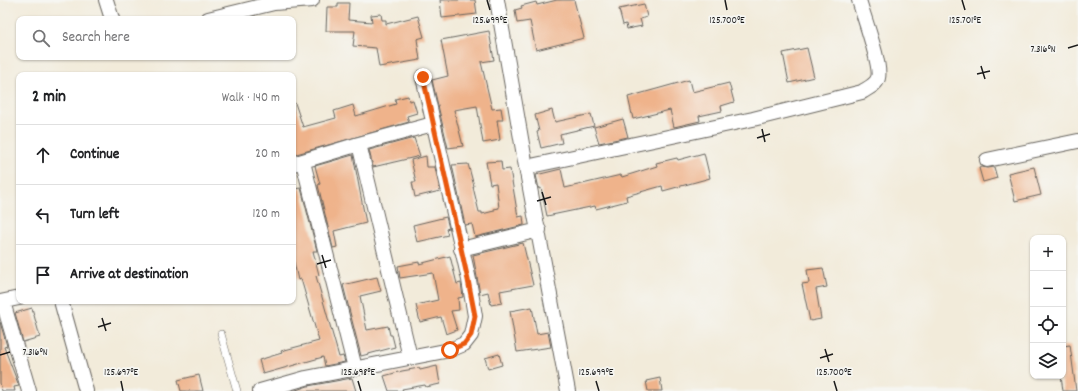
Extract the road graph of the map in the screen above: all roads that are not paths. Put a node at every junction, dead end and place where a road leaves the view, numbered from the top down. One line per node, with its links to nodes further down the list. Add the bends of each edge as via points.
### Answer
1 (106, 0): 5 (street)
2 (312, 0): 6 (street, via 274,4)
3 (497, 0): 13 (street)
4 (859, 0): 13 (street, via 878,64 878,78 873,86 862,92 753,119)
5 (111, 16)
6 (221, 16)
7 (423, 77): 8 (street)
8 (433, 124): 10 (street); 15 (street)
9 (1078, 141): 11 (street)
10 (359, 144): 12 (street); 20 (street)
11 (987, 160)
12 (298, 163): 21 (street)
13 (526, 166): 14 (street)
14 (539, 230): 15 (street); 26 (street)
15 (461, 249): 20 (street, via 475,316 471,335 464,344 450,350)
16 (16, 299): 17 (street)
17 (1, 302): 22 (street)
18 (63, 304): 23 (street)
19 (221, 334): 24 (lane)
20 (410, 357): 21 (street)
21 (355, 368): 25 (street)
22 (29, 391)
23 (86, 391)
24 (237, 391)
25 (260, 391)
26 (568, 391)

